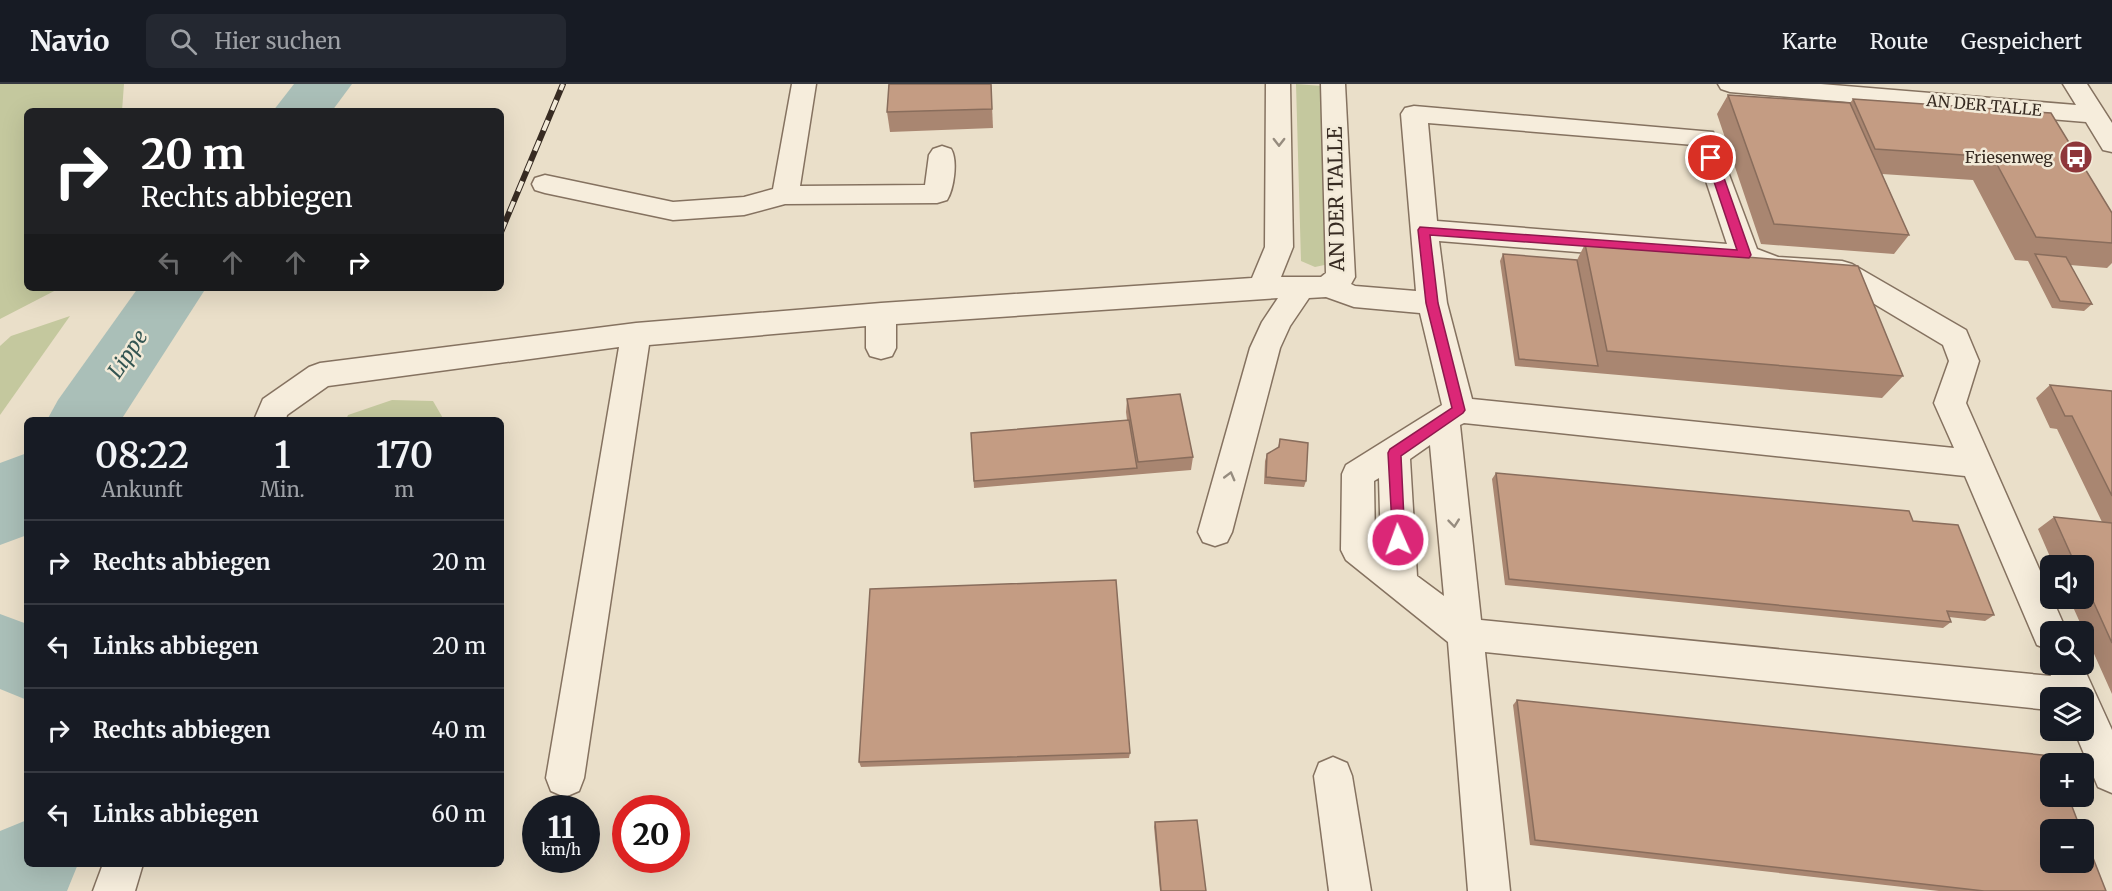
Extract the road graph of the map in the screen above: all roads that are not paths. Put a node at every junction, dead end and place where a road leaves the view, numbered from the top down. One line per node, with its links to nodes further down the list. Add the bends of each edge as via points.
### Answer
1 (804, 84): 10 (street)
2 (1278, 84): 13 (street, one-way to 13, via 1279,247)
3 (1333, 84): 14 (street, AN DER TALLE, via 1341,277)
4 (1731, 84): 6 (street, AN DER TALLE)
5 (2075, 84): 6 (street)
6 (2093, 115): 7 (street)
7 (2112, 144)
8 (942, 155): 10 (street, via 937,194)
9 (545, 184): 10 (street, via 673,211 744,206)
10 (785, 195)
11 (1424, 230): 12 (street); 12 (street, via 1414,114 1704,138); 15 (street)
12 (1745, 255): 21 (street, via 1775,267 1842,271 1955,338 1964,361 1950,403)
13 (1262, 288): 14 (street); 16 (street)
14 (1313, 288): 15 (street); 22 (street, one-way to 14, via 1265,348 1277,322)
15 (1432, 303): 19 (street)
16 (881, 314): 17 (street); 18 (street)
17 (636, 334): 20 (street, via 320,375 274,408); 29 (street)
18 (882, 348)
19 (1451, 415): 21 (street); 24 (street, one-way to 24, via 1448,465); 24 (street, via 1358,474 1358,550)
20 (271, 417)
21 (1977, 464): 23 (street)
22 (1215, 532)
23 (2044, 621)
24 (1465, 634): 25 (street); 33 (street)
25 (2040, 689)
26 (2094, 732): 27 (street)
27 (2110, 768)
28 (1333, 776): 32 (street)
29 (566, 778)
30 (122, 867): 31 (street)
31 (114, 891)
32 (1350, 891)
33 (1489, 891)

